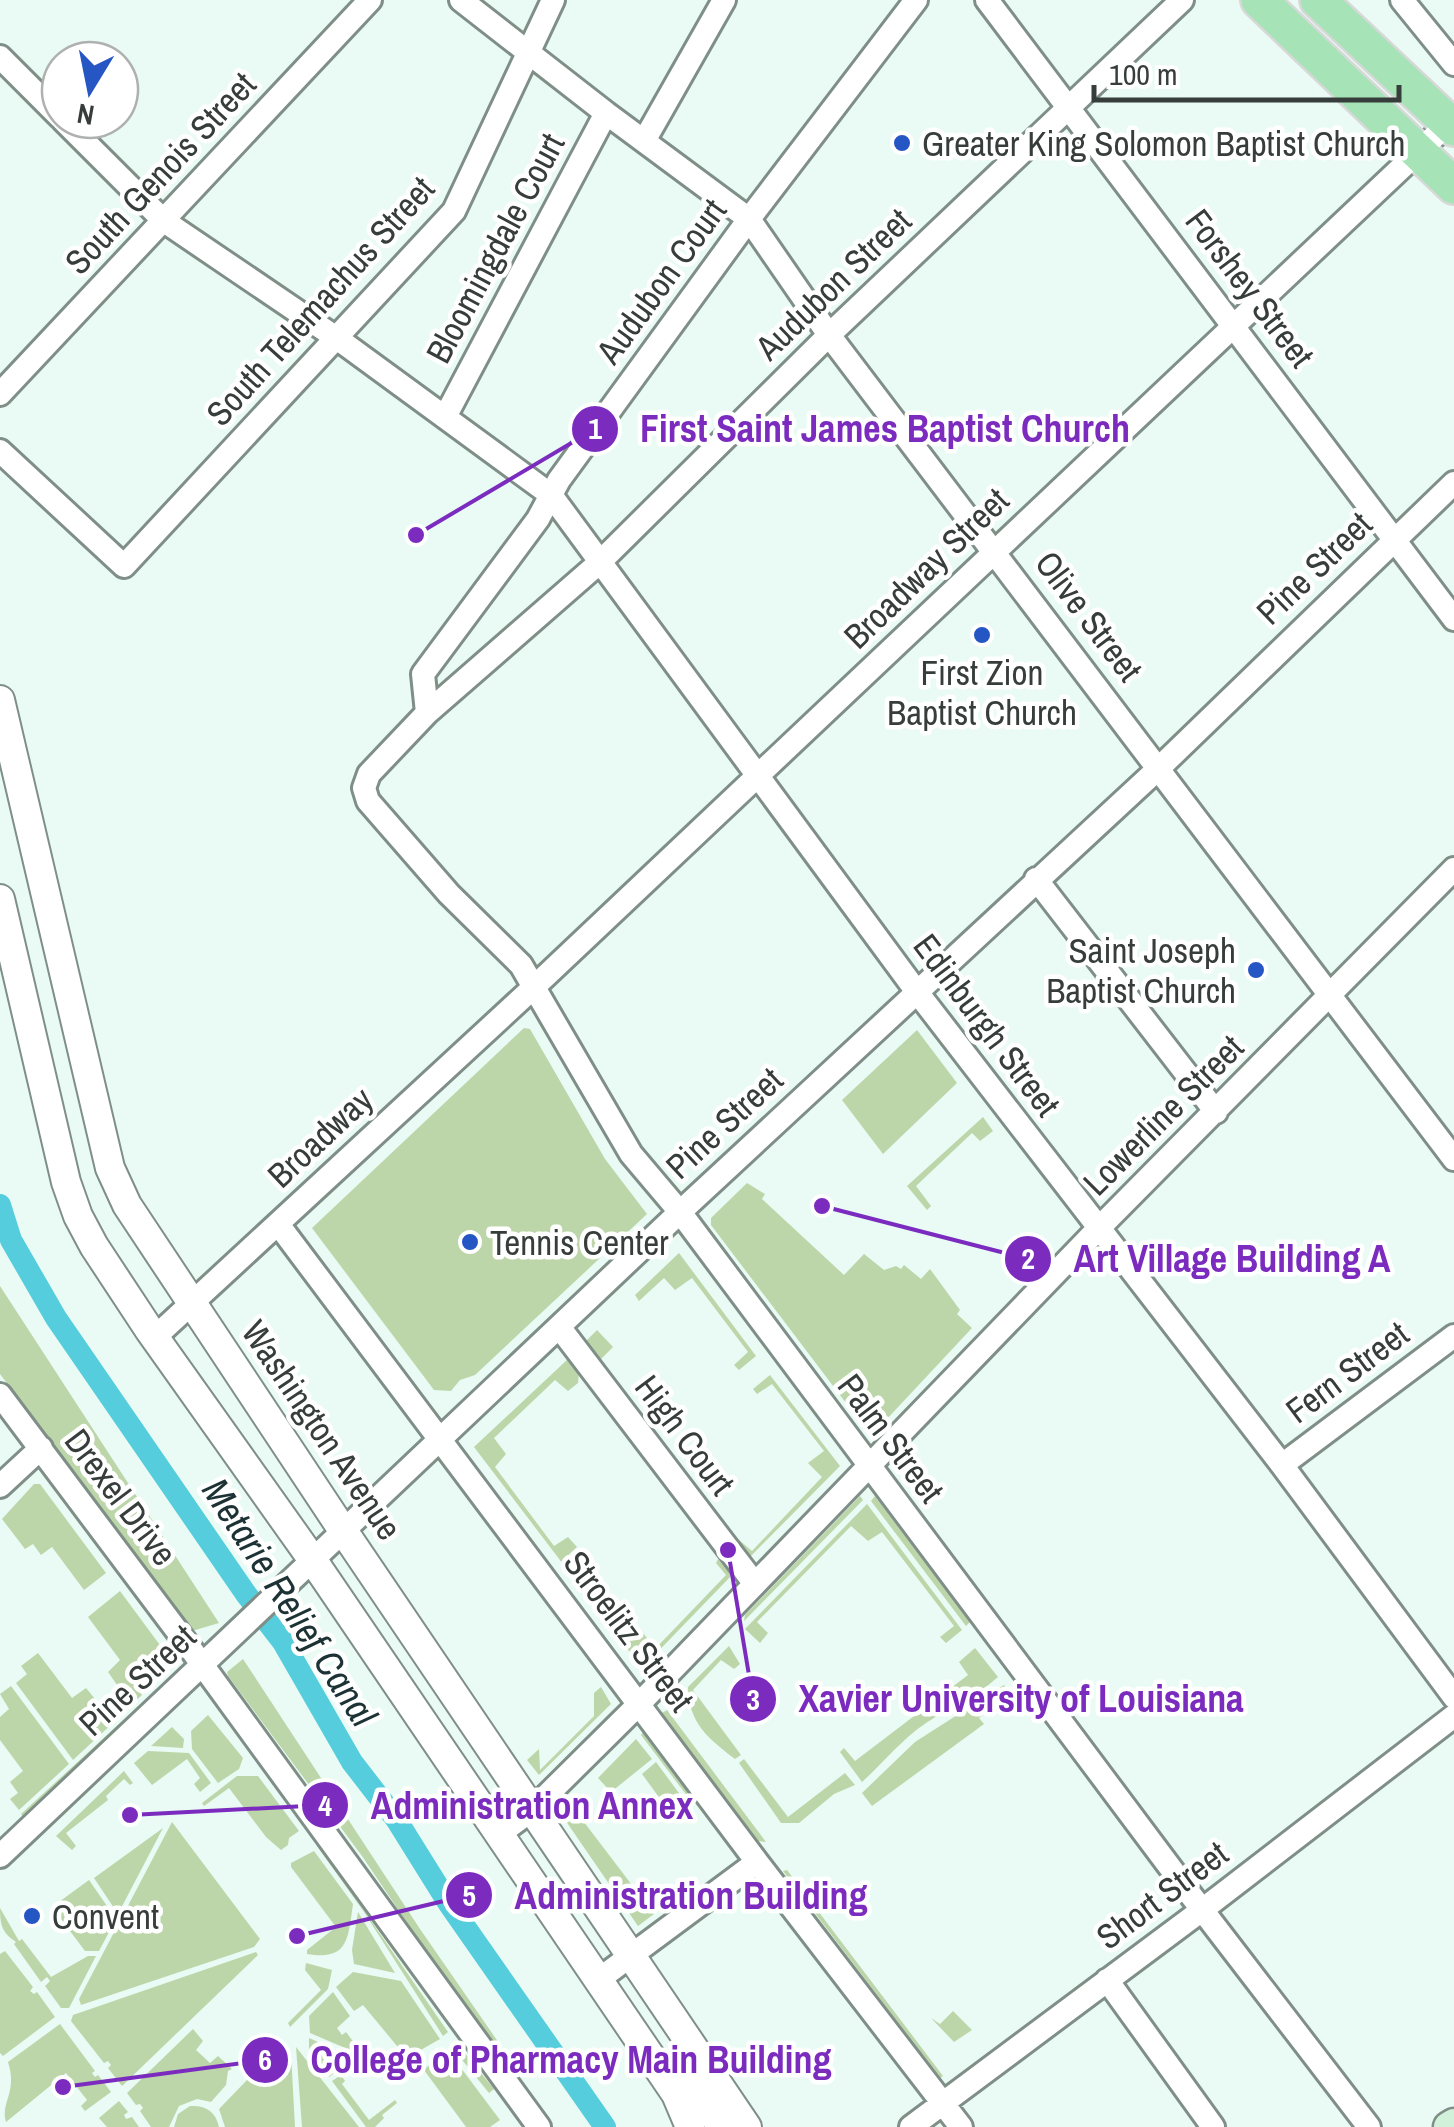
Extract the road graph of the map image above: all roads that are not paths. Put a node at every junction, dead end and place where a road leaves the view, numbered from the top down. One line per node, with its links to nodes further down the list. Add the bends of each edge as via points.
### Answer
1 (370, 0): 23 (street, South Genois Street)
2 (462, 0): 11 (street, Olive Street)
3 (552, 0): 11 (street, South Telemachus Street)
4 (724, 0): 19 (street)
5 (916, 0): 22 (street, Audubon Court)
6 (987, 0): 15 (street, Forshey Street)
7 (1182, 0): 15 (street, Audubon Street)
8 (1259, 0): 20 (main road)
9 (1318, 0): 17 (main road)
10 (1402, 0): 13 (street)
11 (528, 54): 16 (street, Olive Street); 26 (street, South Telemachus Street, via 454,212)
12 (0, 57): 14 (street, Edinburgh Street)
13 (1454, 64)
14 (40, 96)
15 (1068, 106): 24 (street, Forshey Street); 25 (street, Audubon Street)
16 (606, 113): 19 (street, Olive Street); 28 (street, Bloomingdale Court)
17 (1452, 123): 20 (street, Broadway Street)
18 (84, 140): 23 (street, Edinburgh Street)
19 (644, 141): 22 (street, Olive Street)
20 (1419, 151): 21 (main road); 24 (street, Broadway Street)
21 (1454, 186)
22 (749, 219): 25 (street, Olive Street); 31 (street, Audubon Court)
23 (164, 220): 26 (street, Edinburgh Street); 27 (street, South Genois Street)
24 (1234, 323): 32 (street, Forshey Street); 33 (street, Broadway Street)
25 (829, 335): 33 (street, Olive Street); 34 (street, Audubon Street)
26 (338, 339): 28 (street, Edinburgh Street); 29 (street, South Telemachus Street, via 124,566)
27 (0, 394)
28 (446, 416): 31 (street, Edinburgh Street)
29 (0, 451)
30 (1454, 483): 32 (street, Pine Street)
31 (551, 495): 34 (street, Edinburgh Street); 37 (street, Audubon Court, via 423,674)
32 (1392, 540): 35 (street, Forshey Street); 38 (street, Pine Street)
33 (995, 551): 38 (street, Olive Street); 39 (street, Broadway Street)
34 (599, 563): 37 (street, Audubon Street); 39 (street, Edinburgh Street)
35 (1454, 619)
36 (0, 700): 45 (street, Washington Avenue)
37 (426, 713): 40 (street, Audubon Street, via 369,774)
38 (1159, 768): 42 (street, Pine Street); 47 (street, Olive Street)
39 (757, 776): 44 (street, Broadway Street); 46 (street, Edinburgh Street)
40 (364, 788): 44 (street, Palm Street, via 368,801)
41 (1454, 868): 47 (street, Lowerline Street)
42 (1036, 879): 46 (street, Pine Street); 49 (street)
43 (0, 899): 48 (street)
44 (534, 986): 51 (street, Palm Street, via 631,1154); 52 (street, Broadway)
45 (68, 991): 48 (street); 54 (street, Washington Avenue, via 110,1168)
46 (917, 992): 51 (street, Pine Street); 53 (street, Edinburgh Street)
47 (1331, 995): 49 (street, Lowerline Street); 50 (street, Olive Street)
48 (22, 1001): 57 (street, via 78,1216)
49 (1216, 1112): 53 (street, Lowerline Street)
50 (1454, 1159)
51 (680, 1212): 55 (street, Pine Street); 62 (street, Palm Street)
52 (278, 1224): 54 (street, Broadway); 59 (street, Stroelitz Street)
53 (1098, 1229): 61 (street, Edinburgh Street); 62 (street, Lowerline Street)
54 (192, 1303): 57 (street, Broadway); 64 (street, Washington Avenue)
55 (560, 1328): 59 (street, Pine Street); 66 (street, High Court)
56 (1454, 1336): 61 (street, Fern Street)
57 (154, 1338): 65 (street)
58 (0, 1395): 60 (street, Drexel Drive)
59 (441, 1441): 64 (street, Pine Street); 69 (street, Stroelitz Street)
60 (40, 1448): 63 (street); 67 (street, Drexel Drive)
61 (1282, 1464): 68 (street, Edinburgh Street)
62 (868, 1466): 66 (street, Lowerline Street); 75 (street, Palm Street)
63 (0, 1486)
64 (342, 1529): 65 (street, Pine Street); 71 (street, Washington Avenue)
65 (312, 1560): 67 (street, Pine Street); 72 (street)
66 (754, 1584): 69 (street, Lowerline Street)
67 (203, 1667): 73 (street, Pine Street); 81 (street, Drexel Drive)
68 (1454, 1697)
69 (640, 1703): 71 (street, Lowerline Street); 74 (street, Stroelitz Street)
70 (1454, 1716): 75 (street, Short Street)
71 (533, 1809): 72 (street, Lowerline Street); 76 (street, Washington Avenue)
72 (498, 1836): 77 (street)
73 (0, 1856)
74 (757, 1862): 76 (street); 80 (street, Stroelitz Street)
75 (1202, 1910): 78 (street, Short Street); 88 (street, Palm Street)
76 (631, 1956): 77 (street); 84 (street, Washington Avenue)
77 (598, 1980): 79 (street)
78 (1106, 1980): 80 (street, Short Street); 87 (street)
79 (626, 2021): 82 (street, via 676,2094); 83 (street, via 663,2045)
80 (943, 2103): 85 (street, Short Street); 86 (street, Stroelitz Street)
81 (538, 2127)
82 (690, 2127)
83 (722, 2127)
84 (747, 2127)
85 (911, 2127)
86 (961, 2127)
87 (1214, 2127)
88 (1369, 2127)

